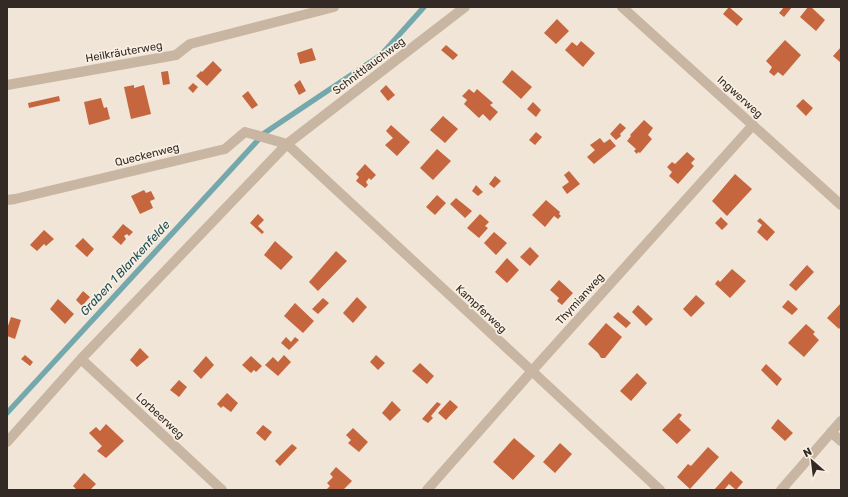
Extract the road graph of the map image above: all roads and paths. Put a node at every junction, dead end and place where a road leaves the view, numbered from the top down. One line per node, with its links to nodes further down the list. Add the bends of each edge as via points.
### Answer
1 (334, 7): 4 (lane, Heilkräuterweg, via 190,44 176,55)
2 (465, 7): 6 (lane, Schnittlauchweg)
3 (622, 7): 5 (lane, Ingwerweg)
4 (7, 86)
5 (753, 125): 8 (lane, Ingwerweg); 11 (lane, Thymianweg)
6 (286, 144): 7 (lane, Queckenweg, via 245,132 225,149); 10 (lane, Schnittlauchweg); 11 (lane, Kampferweg)
7 (11, 200): 9 (lane)
8 (841, 206)
9 (7, 208)
10 (81, 359): 15 (lane, Schnittlauchweg); 16 (lane, Lorbeerweg)
11 (531, 372): 17 (lane, Thymianweg); 18 (lane, Kampferweg)
12 (841, 421): 13 (lane)
13 (831, 432): 14 (lane); 19 (lane)
14 (841, 441)
15 (7, 442)
16 (222, 490)
17 (427, 490)
18 (660, 490)
19 (781, 490)

